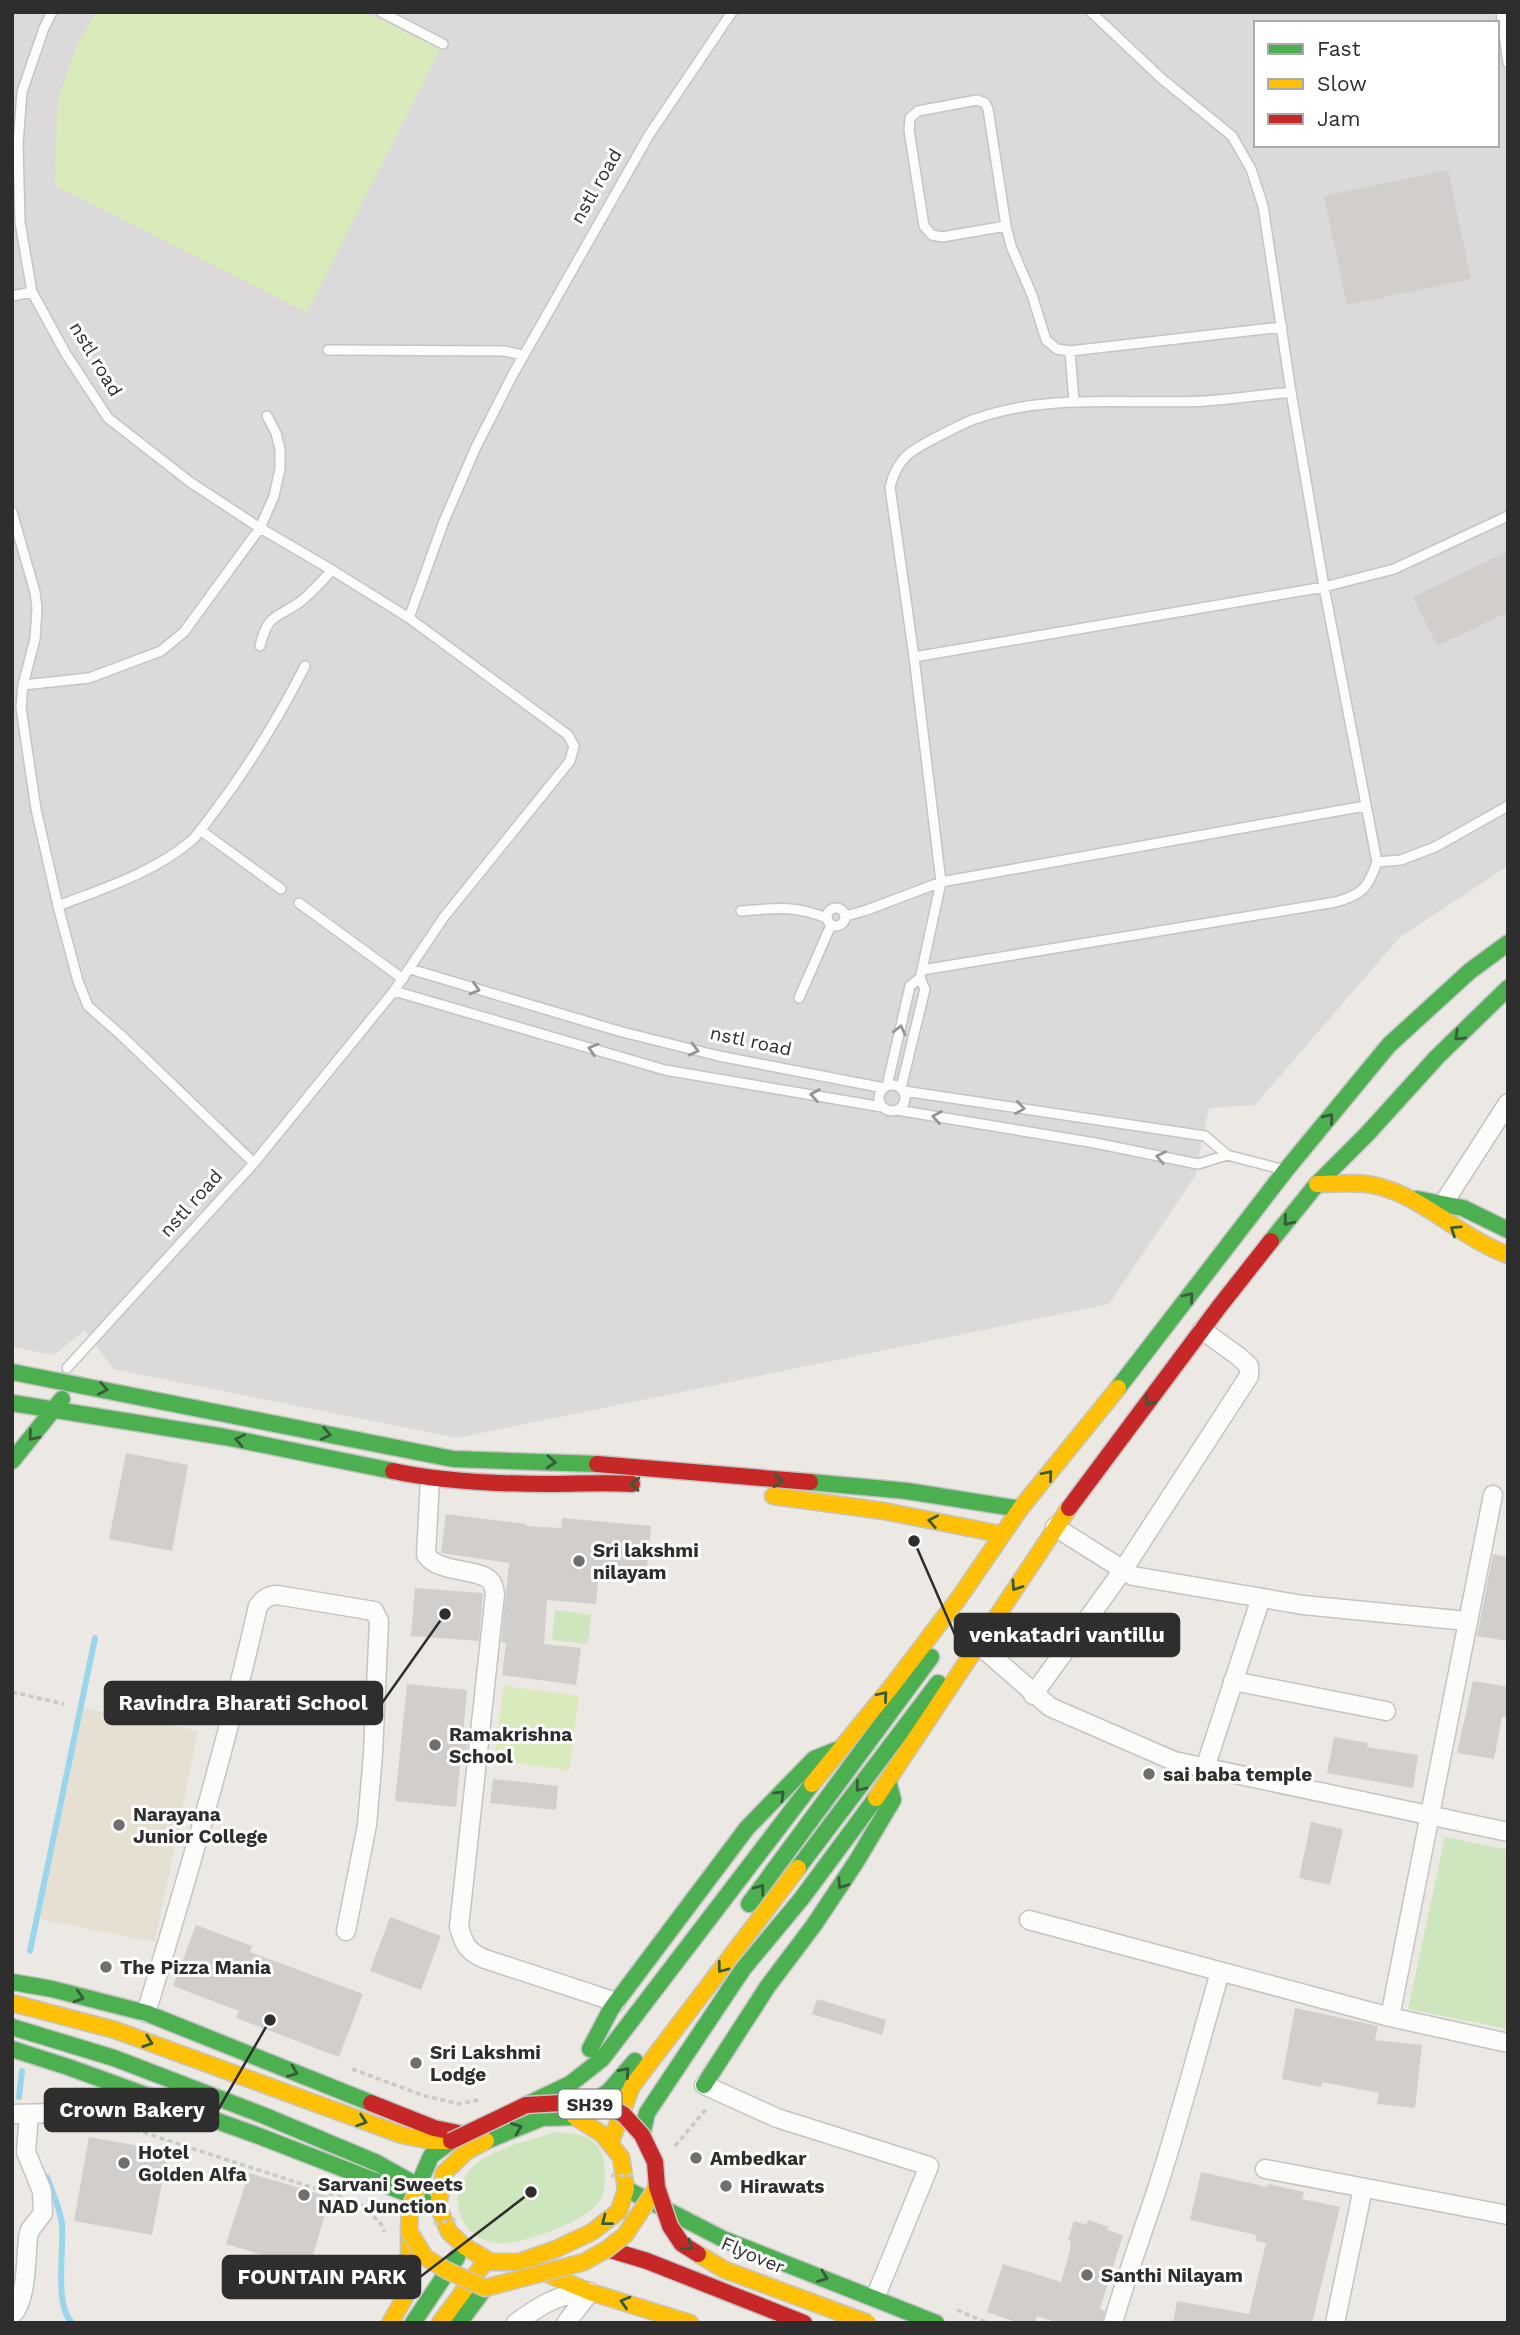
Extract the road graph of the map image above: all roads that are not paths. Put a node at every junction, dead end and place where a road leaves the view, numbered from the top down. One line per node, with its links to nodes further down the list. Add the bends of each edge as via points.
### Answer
1 (52, 12): 9 (lane, nstl road, via 22,92 18,144 20,222)
2 (381, 12): 6 (lane)
3 (732, 12): 14 (lane, nstl road, via 649,135)
4 (1091, 12): 11 (lane, via 1232,136 1251,169 1263,206)
5 (1501, 12): 7 (lane)
6 (443, 44)
7 (1508, 63)
8 (1006, 226): 8 (lane, via 985,103 977,100 918,111 910,118 909,130 924,226 932,235 942,237); 13 (lane, via 1046,340)
9 (32, 292): 10 (lane); 20 (lane, nstl road, via 108,418 190,482)
10 (12, 296)
11 (1282, 327): 13 (lane); 15 (lane)
12 (328, 350): 14 (lane, via 504,351)
13 (1070, 351): 16 (lane)
14 (523, 355): 23 (lane, nstl road, via 476,447)
15 (1291, 392): 16 (lane, via 1207,401); 22 (lane)
16 (1074, 402): 25 (lane, via 1021,407 976,418 910,452 894,471 890,487)
17 (267, 416): 20 (lane, via 280,449 280,469)
18 (12, 512): 27 (lane, via 37,608 35,639)
19 (1508, 516): 22 (lane, via 1394,569)
20 (260, 528): 21 (lane, nstl road); 27 (lane, via 184,632 161,651 89,678)
21 (332, 570): 23 (lane, nstl road); 24 (lane, via 300,602 274,617)
22 (1324, 587): 25 (lane); 28 (lane)
23 (409, 618): 40 (lane, nstl road, via 568,735 574,746 570,761 444,917)
24 (260, 646)
25 (914, 657): 32 (lane)
26 (305, 666): 30 (lane, via 284,707)
27 (23, 685): 35 (lane, via 21,707 36,809)
28 (1365, 806): 31 (lane); 32 (lane)
29 (1508, 806): 31 (lane, via 1435,847 1401,860)
30 (200, 830): 33 (lane); 35 (lane, via 163,861)
31 (1377, 862): 41 (lane, via 1365,888 1336,902)
32 (941, 882): 37 (lane); 41 (lane)
33 (281, 889)
34 (299, 903): 42 (lane)
35 (58, 906): 52 (lane, via 88,1006)
36 (741, 911): 38 (lane, via 786,907 806,910)
37 (846, 916): 38 (lane, via 843,924); 38 (lane, via 837,908 829,912)
38 (829, 922): 45 (lane)
39 (1508, 943): 53 (street, one-way to 39, via 1389,1045)
40 (410, 970): 42 (lane, nstl road); 46 (lane, nstl road, one-way to 46, via 706,1053)
41 (921, 974): 46 (lane, one-way to 41, via 910,986); 47 (lane, via 925,989)
42 (403, 979): 44 (lane, nstl road)
43 (1508, 988): 54 (street, one-way to 54)
44 (394, 990): 49 (lane, one-way to 44, via 665,1070); 52 (lane, nstl road)
45 (799, 998)
46 (886, 1087): 47 (lane, nstl road); 49 (lane, via 879,1099)
47 (902, 1089): 50 (lane, via 906,1100); 51 (lane, nstl road, one-way to 51, via 1205,1136)
48 (1508, 1103): 56 (street)
49 (882, 1107): 50 (lane)
50 (897, 1110): 51 (lane, one-way to 50, via 1198,1164)
51 (1227, 1156): 53 (lane)
52 (254, 1163): 61 (lane, nstl road)
53 (1286, 1170): 71 (street, one-way to 53)
54 (1317, 1184): 55 (street, via 1379,1186); 59 (street, one-way to 59)
55 (1406, 1197): 56 (street); 58 (street, one-way to 55, via 1465,1237)
56 (1443, 1204): 57 (street, via 1463,1208)
57 (1508, 1230)
58 (1508, 1255)
59 (1202, 1330): 72 (street, one-way to 72); 74 (street, via 1249,1366 1249,1376)
60 (12, 1372): 62 (street)
61 (70, 1375): 62 (street); 64 (street, nstl road); 71 (street, one-way to 71, via 453,1459 613,1465 907,1491)
62 (45, 1378): 63 (street)
63 (18, 1404): 64 (street); 65 (street)
64 (54, 1410): 66 (street, nstl road, one-way to 66); 67 (street, one-way to 64, via 225,1437)
65 (12, 1421)
66 (12, 1461)
67 (430, 1479): 68 (street, one-way to 67); 94 (street, via 426,1555 438,1565 487,1577 495,1594 459,1927 463,1943 471,1954)
68 (645, 1485)
69 (739, 1492): 73 (street, one-way to 69, via 884,1511)
70 (1493, 1495): 78 (street)
71 (1020, 1509): 73 (street)
72 (1055, 1527): 74 (street); 77 (street, one-way to 77)
73 (1000, 1534): 75 (street)
74 (1123, 1570): 76 (street, via 1133,1576); 81 (street)
75 (959, 1598): 83 (street, one-way to 75); 88 (street, one-way to 75, via 942,1642)
76 (1261, 1598): 78 (street); 80 (street)
77 (994, 1619): 79 (street); 110 (street, one-way to 110, via 959,1655 632,2087)
78 (1467, 1621): 86 (street)
79 (978, 1644): 81 (street); 85 (street)
80 (1233, 1681): 82 (street); 84 (street)
81 (1033, 1695): 84 (street, via 1049,1707 1167,1758)
82 (1386, 1711)
83 (839, 1749): 94 (street, one-way to 83, via 747,1829 814,1759); 104 (street, via 602,2059 570,2084)
84 (1205, 1768): 86 (street)
85 (888, 1781): 102 (street, one-way to 102, via 893,1800 814,1925 768,1986); 107 (street, via 743,1969 647,2113)
86 (1428, 1817): 87 (street); 97 (street)
87 (1508, 1832)
88 (739, 1918)
89 (1029, 1920): 92 (street)
90 (346, 1931): 96 (street, via 367,1825 379,1621 374,1611 269,1596 258,1606)
91 (717, 1948): 106 (street, one-way to 91, via 610,2090 637,2059)
92 (1220, 1972): 97 (street); 137 (street)
93 (12, 1982): 96 (street, one-way to 96)
94 (616, 2002): 101 (street)
95 (12, 2003): 109 (street, one-way to 109, via 114,2030 402,2135)
96 (146, 2013): 108 (street, one-way to 108, via 434,2129)
97 (1390, 2017): 99 (street)
98 (12, 2027): 112 (street, via 114,2057 265,2116 377,2163)
99 (1508, 2043)
100 (12, 2049): 103 (street)
101 (590, 2049)
102 (712, 2089): 125 (street, via 777,2119 929,2166)
103 (148, 2096): 105 (street); 116 (street, via 313,2154)
104 (526, 2105): 107 (street, SH39, bridge, via 580,2102 612,2108); 109 (street, bridge)
105 (21, 2115): 126 (street, via 26,2152 42,2191 43,2213 28,2237 23,2293)
106 (575, 2118): 108 (street, one-way to 106, via 542,2119); 110 (street)
107 (642, 2135): 113 (street, bridge, via 656,2162)
108 (489, 2139): 116 (street, via 467,2151 444,2173)
109 (450, 2141): 112 (street, via 431,2156)
110 (610, 2144): 115 (street, via 621,2157)
111 (1265, 2169): 114 (street)
112 (418, 2186): 118 (street, bridge, via 410,2208)
113 (657, 2187): 120 (street, bridge, via 625,2235); 135 (street, Flyover, one-way to 135, bridge, via 670,2226 682,2244 725,2270)
114 (1363, 2188): 117 (street); 138 (street)
115 (626, 2189): 122 (street, one-way to 122, via 619,2211 592,2232); 125 (street, one-way to 125, via 723,2239)
116 (438, 2206): 119 (street, via 449,2232)
117 (1508, 2215)
118 (409, 2231): 123 (street, bridge, via 425,2257); 127 (street, via 404,2299)
119 (464, 2246): 121 (street); 128 (street)
120 (607, 2249): 123 (street, bridge, via 584,2262); 134 (street)
121 (486, 2260): 122 (street); 129 (street)
122 (520, 2262): 124 (street)
123 (485, 2288): 130 (street)
124 (590, 2292): 131 (street, via 572,2293 540,2305); 132 (street); 133 (street, one-way to 124)
125 (875, 2298): 136 (street)
126 (12, 2315)
127 (390, 2323)
128 (413, 2323)
129 (440, 2323)
130 (459, 2323)
131 (516, 2323)
132 (566, 2323)
133 (690, 2323)
134 (804, 2323)
135 (868, 2323)
136 (936, 2323)
137 (1113, 2323)
138 (1335, 2323)

